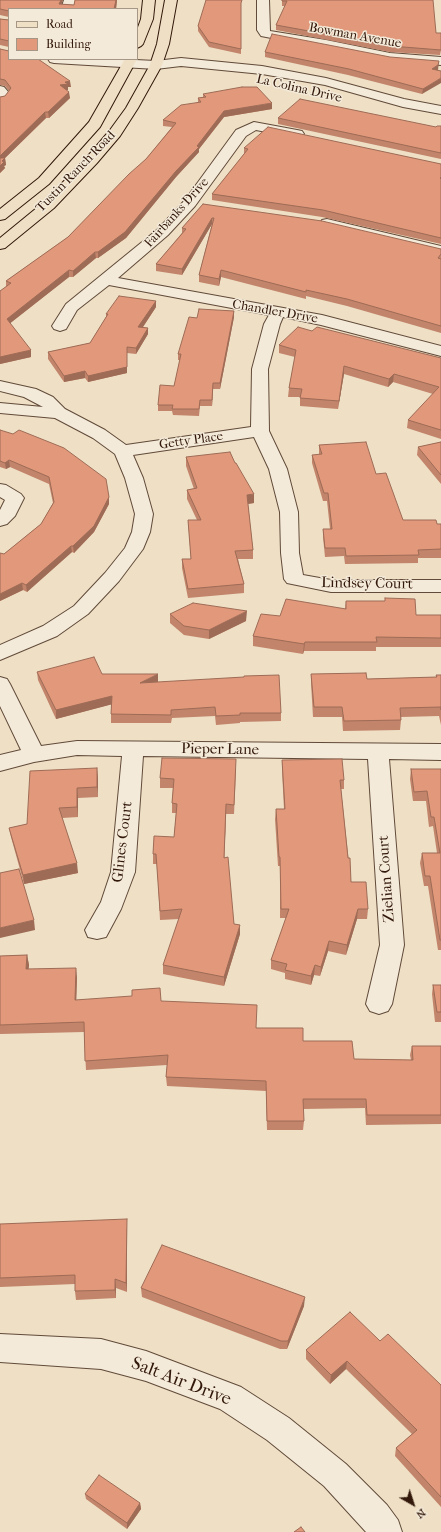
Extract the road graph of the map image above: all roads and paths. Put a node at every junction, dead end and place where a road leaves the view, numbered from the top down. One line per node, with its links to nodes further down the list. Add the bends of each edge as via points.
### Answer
1 (149, 0): 4 (main road, via 147,20)
2 (171, 0): 8 (main road, Tustin Ranch Road)
3 (263, 0): 6 (street, Bowman Avenue, via 265,34 390,57)
4 (138, 42)
5 (79, 60): 7 (street, La Colina Drive)
6 (441, 61)
7 (130, 62): 8 (street, La Colina Drive); 14 (main road, Tustin Ranch Road, via 96,124 44,181)
8 (156, 65): 9 (street, La Colina Drive, via 181,62 262,70 326,82 403,103); 10 (street, La Colina Drive, via 282,84 392,112); 16 (main road, Tustin Ranch Road, via 132,108 92,160 49,205)
9 (441, 110)
10 (441, 120)
11 (309, 136): 12 (street, Fairbanks Drive, via 254,126 241,133)
12 (190, 202): 13 (street); 18 (street, Fairbanks Drive, via 163,232)
13 (205, 205)
14 (0, 216)
15 (314, 221): 17 (street)
16 (0, 245)
17 (441, 250)
18 (106, 280): 19 (street, Chandler Drive); 20 (street, Fairbanks Drive, via 71,307)
19 (278, 312): 21 (street, Chandler Drive, via 330,322); 26 (street, via 272,324 260,369)
20 (60, 326)
21 (441, 351)
22 (0, 386): 23 (street)
23 (25, 392): 24 (street); 25 (street, via 47,401)
24 (3, 408): 25 (street)
25 (59, 413): 27 (street, via 99,434)
26 (260, 431): 27 (street, Getty Place); 30 (street, Lindsey Court, via 278,469 289,512 290,553 294,579 331,586)
27 (123, 451): 31 (street, via 144,514 141,532 134,549 81,610 30,642)
28 (7, 493): 29 (street, via 8,512)
29 (0, 520)
30 (441, 586)
31 (0, 654)
32 (0, 684): 36 (street)
33 (133, 749): 34 (street, Pieper Lane); 36 (street, Pieper Lane, via 77,748); 38 (street, Glines Court, via 123,872 113,903)
34 (378, 752): 35 (street, Pieper Lane); 39 (street, Zielian Court, via 392,945)
35 (441, 752)
36 (34, 754): 37 (street, Pieper Lane)
37 (0, 763)
38 (98, 930)
39 (378, 1004)
40 (0, 1348): 41 (street, Salt Air Drive, via 101,1354 146,1366 230,1398 278,1429 336,1475 376,1517)
41 (386, 1532)

